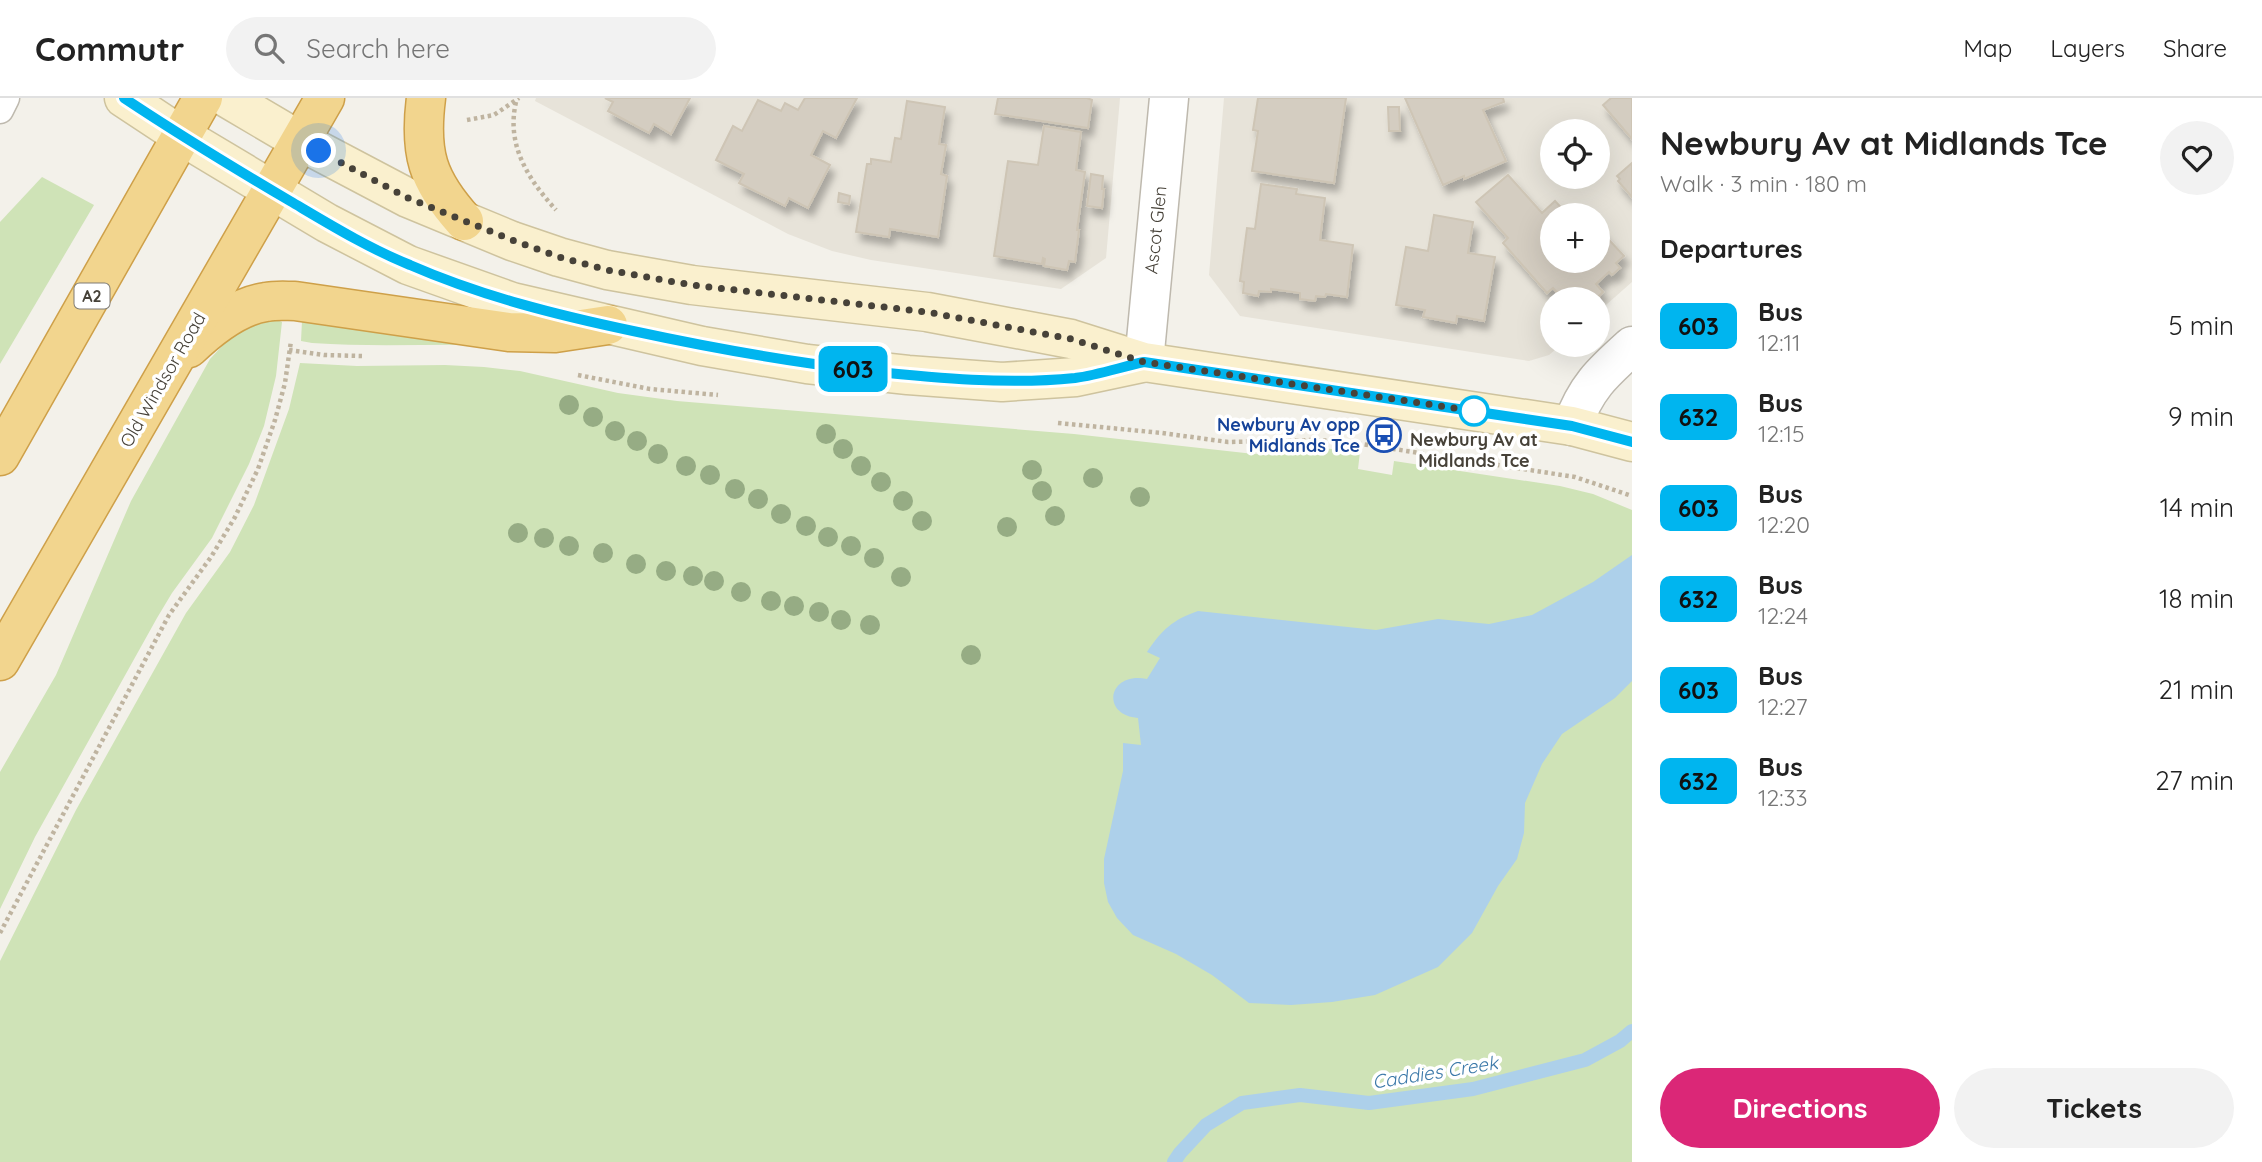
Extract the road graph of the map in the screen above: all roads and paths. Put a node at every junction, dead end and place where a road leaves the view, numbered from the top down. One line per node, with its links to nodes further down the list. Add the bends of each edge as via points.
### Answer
1 (6, 98): 9 (lane)
2 (124, 98): 11 (main road)
3 (203, 98): 11 (highway, A2)
4 (227, 98): 12 (main road)
5 (325, 98): 12 (highway, Old Windsor Road)
6 (426, 98): 15 (highway, via 428,167 445,200)
7 (1169, 98): 19 (street, Ascot Glen)
8 (517, 100): 10 (path, via 494,116); 14 (path, via 512,128 521,158 540,191)
9 (0, 110)
10 (456, 121)
11 (180, 135): 13 (main road); 23 (highway, A2)
12 (300, 141): 13 (highway, Old Windsor Road); 15 (main road, via 408,198)
13 (272, 190): 16 (main road, via 408,265 512,302); 20 (highway, Old Windsor Road)
14 (563, 217)
15 (464, 220): 19 (main road, via 559,257 649,279 927,312 1071,339)
16 (608, 325): 19 (main road, via 807,364 1002,382 1076,377); 20 (highway, via 555,333 509,332 295,301 265,302 221,321)
17 (293, 329): 27 (path, via 275,420 235,517 169,615)
18 (1632, 346): 21 (street, via 1591,386)
19 (1144, 362): 21 (main road)
20 (169, 370): 26 (highway, Old Windsor Road)
21 (1572, 426): 22 (main road)
22 (1632, 442)
23 (0, 456)
24 (1613, 488): 25 (path)
25 (1632, 496)
26 (0, 661)
27 (0, 933)

